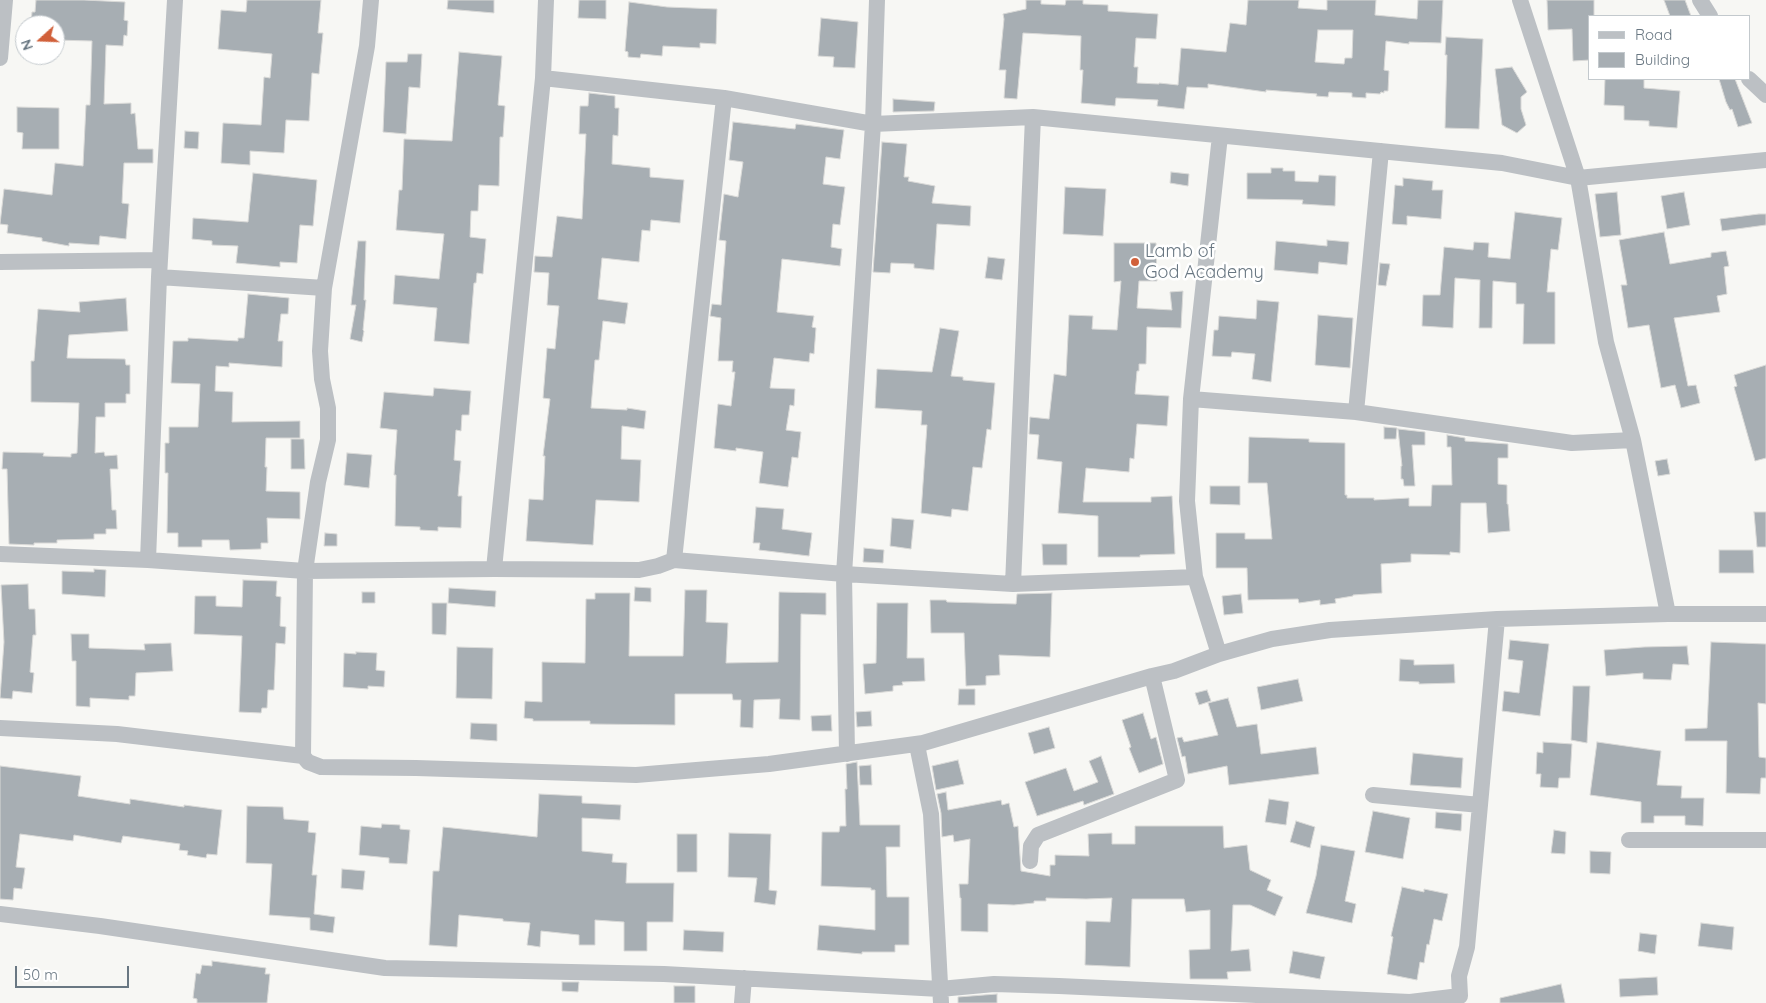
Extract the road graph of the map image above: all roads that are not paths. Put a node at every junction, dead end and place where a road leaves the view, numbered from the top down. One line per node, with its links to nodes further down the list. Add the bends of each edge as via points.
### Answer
1 (5, 0): 9 (street)
2 (175, 0): 20 (street)
3 (372, 0): 23 (street, via 367,46)
4 (546, 0): 10 (street)
5 (877, 0): 15 (street)
6 (1520, 0): 19 (street)
7 (1700, 0): 8 (street)
8 (1709, 15)
9 (0, 58)
10 (543, 78): 13 (street); 30 (street)
11 (1749, 80): 12 (street)
12 (1766, 95)
13 (724, 98): 15 (street); 29 (street)
14 (1033, 117): 15 (street); 16 (street); 34 (street)
15 (873, 124): 32 (street)
16 (1220, 136): 17 (street); 24 (street)
17 (1381, 151): 19 (street, via 1502,163); 25 (street)
18 (1766, 160): 19 (street)
19 (1578, 178): 26 (street, via 1606,342)
20 (160, 260): 21 (street); 22 (street)
21 (0, 262)
22 (159, 277): 23 (street); 28 (street)
23 (324, 288): 31 (street, via 320,351 328,408 328,440 318,482)
24 (1191, 399): 25 (street); 33 (street, via 1187,501)
25 (1356, 412): 26 (street, via 1572,443)
26 (1633, 440): 35 (street)
27 (0, 554): 28 (street)
28 (148, 560): 31 (street)
29 (674, 560): 30 (street, via 639,570); 32 (street)
30 (494, 569): 31 (street)
31 (305, 571): 43 (street)
32 (844, 574): 34 (street); 42 (street)
33 (1194, 577): 34 (street); 38 (street)
34 (1013, 584)
35 (1668, 614): 36 (street); 37 (street)
36 (1766, 614)
37 (1497, 620): 38 (street, via 1330,630 1272,639); 45 (street)
38 (1220, 654): 39 (street)
39 (1152, 676): 41 (street); 48 (street, via 1177,780 1038,835 1031,846)
40 (0, 728): 43 (street, via 118,734)
41 (916, 745): 42 (street); 51 (street, via 931,814)
42 (847, 754): 43 (street, via 636,775 321,767 308,762)
43 (303, 756)
44 (1373, 795): 45 (street)
45 (1480, 805): 53 (street, via 1467,947 1459,976 1460,996)
46 (1629, 840): 47 (street)
47 (1766, 840)
48 (1030, 861)
49 (0, 914): 50 (street, via 385,968)
50 (744, 978): 51 (street); 54 (street)
51 (940, 996): 52 (street, via 994,984)
52 (1137, 996): 53 (street)
53 (1410, 1002)
54 (742, 1003)

